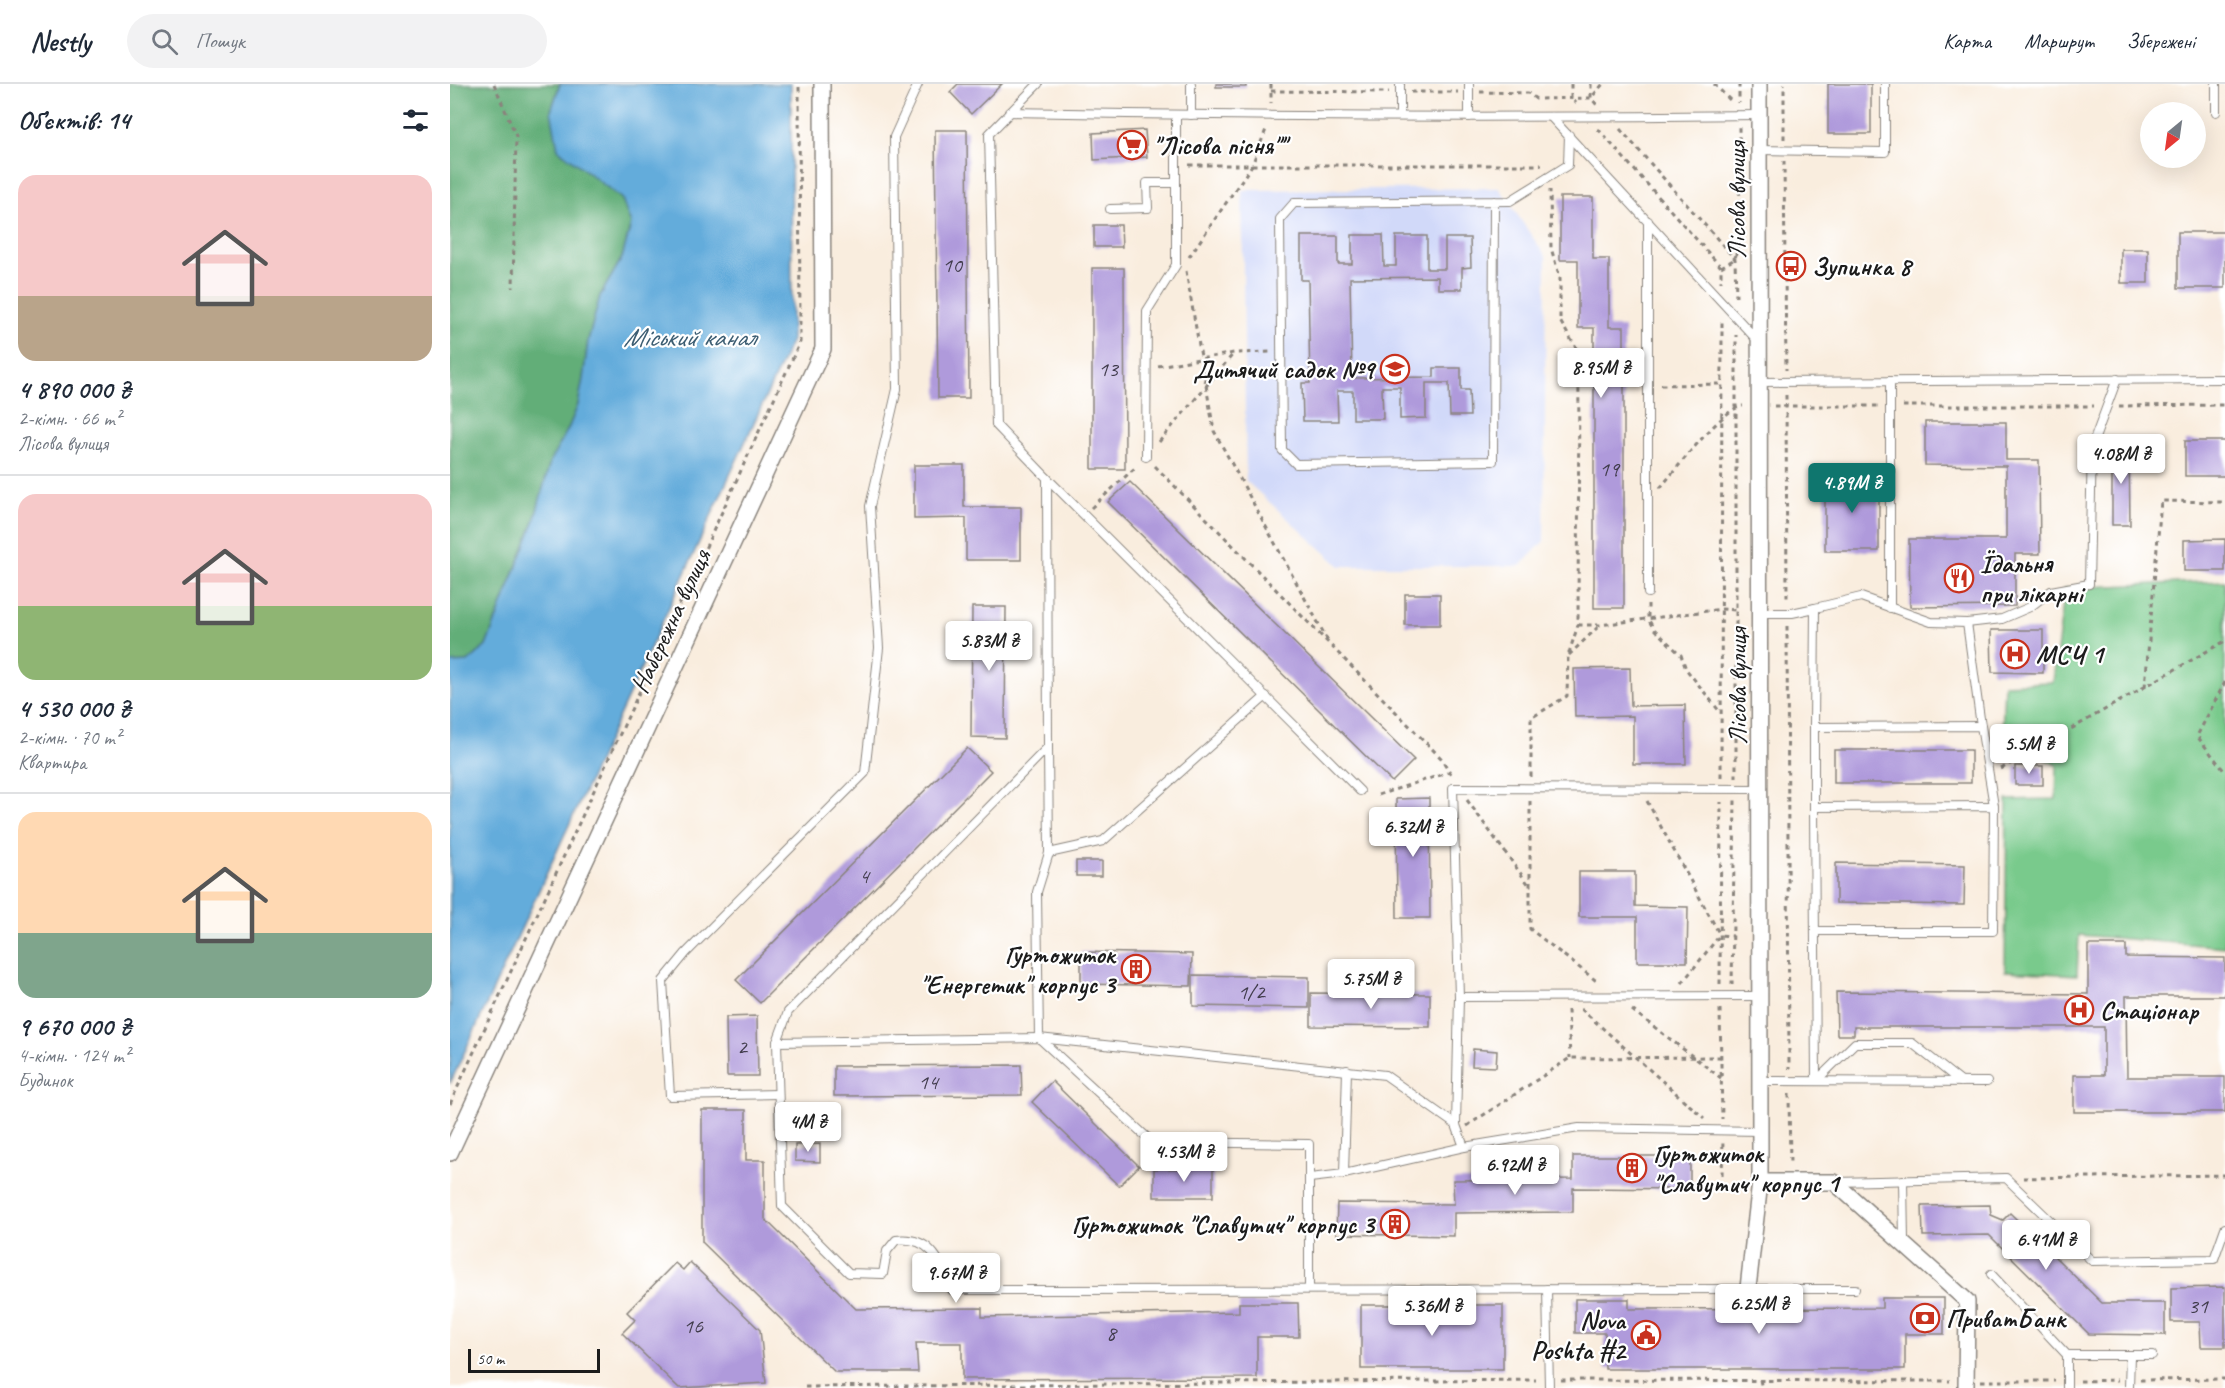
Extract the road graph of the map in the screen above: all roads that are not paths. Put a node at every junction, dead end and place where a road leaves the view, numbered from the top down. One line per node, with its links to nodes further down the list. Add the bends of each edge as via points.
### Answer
1 (822, 84): 59 (street, Набережна вулиця, via 823,349)
2 (918, 84): 55 (lane, via 894,137 897,389 870,506 879,648 865,772 663,981 670,1096)
3 (1038, 84): 10 (lane)
4 (1191, 84): 13 (lane)
5 (1759, 84): 14 (street, Лісова вулиця)
6 (1885, 84): 19 (lane, via 1885,152)
7 (2216, 84): 11 (lane)
8 (1400, 88): 15 (lane)
9 (1469, 88): 16 (lane)
10 (1009, 112): 12 (lane); 30 (lane, via 989,134 996,425)
11 (2216, 112)
12 (1176, 115): 13 (lane); 20 (lane)
13 (1191, 115): 15 (lane)
14 (1759, 115): 17 (lane); 19 (street, Лісова вулиця)
15 (1400, 116): 16 (lane)
16 (1469, 117): 17 (lane)
17 (1551, 117): 18 (lane)
18 (1569, 135): 21 (lane, via 1568,165 1510,201); 23 (lane)
19 (1760, 150): 24 (street, Лісова вулиця)
20 (1175, 183): 22 (lane, via 1147,183 1148,208); 29 (lane, via 1176,265 1147,311)
21 (1494, 201): 21 (lane, via 1493,461 1296,464 1282,450 1280,219 1294,203)
22 (1110, 209)
23 (1648, 221): 24 (lane); 31 (lane)
24 (1760, 343): 28 (street, Лісова вулиця)
25 (2225, 378): 26 (lane)
26 (2117, 379): 27 (lane); 35 (lane, via 2092,446 2090,584 2051,591 2030,607 2002,619)
27 (1890, 381): 28 (lane); 33 (lane)
28 (1760, 382): 34 (street, Лісова вулиця)
29 (1146, 457)
30 (1047, 478): 36 (lane); 39 (lane)
31 (1648, 593)
32 (1815, 608): 33 (lane, via 1861,597); 34 (lane); 38 (lane)
33 (1890, 608): 35 (lane, via 1931,622)
34 (1760, 613): 40 (street, Лісова вулиця)
35 (1967, 623): 37 (lane)
36 (1266, 696): 41 (lane); 44 (lane, via 1103,842)
37 (1981, 726): 38 (lane); 42 (lane)
38 (1814, 727): 43 (lane)
39 (1048, 747): 44 (lane); 49 (lane, via 788,1012)
40 (1761, 789): 46 (street, Лісова вулиця); 47 (lane, via 1453,788)
41 (1360, 790)
42 (1994, 806): 43 (lane); 45 (lane, via 1993,931)
43 (1815, 807): 45 (lane)
44 (1049, 853): 48 (lane, via 1037,892)
45 (1815, 932): 52 (lane)
46 (1760, 996): 47 (lane); 51 (street, Лісова вулиця)
47 (1459, 997): 56 (lane)
48 (1039, 1038): 49 (lane); 50 (lane); 61 (lane, via 1152,1142 1309,1144)
49 (777, 1042): 55 (lane)
50 (1347, 1070): 56 (lane, via 1385,1075); 60 (lane)
51 (1760, 1081): 52 (lane); 57 (street, Лісова вулиця)
52 (1816, 1081): 53 (lane); 53 (lane, via 1855,1043 1912,1043)
53 (1961, 1082): 54 (lane)
54 (1987, 1082)
55 (778, 1094): 68 (lane, via 782,1206 849,1274 883,1274 887,1251 896,1240 909,1239 928,1247 940,1262 952,1290)
56 (1458, 1128): 58 (lane)
57 (1760, 1131): 58 (lane, via 1579,1128); 63 (street, Лісова вулиця)
58 (1464, 1147): 60 (lane)
59 (450, 1154)
60 (1344, 1174): 61 (lane)
61 (1310, 1178): 68 (lane)
62 (1903, 1180): 64 (lane); 65 (lane, via 2006,1178 2092,1261 2214,1259); 66 (lane)
63 (1760, 1182): 64 (street); 69 (street, Лісова вулиця)
64 (1834, 1182): 66 (street)
65 (2225, 1228)
66 (1904, 1242): 76 (street, via 1967,1301)
67 (1991, 1274): 72 (lane)
68 (1309, 1288): 71 (lane)
69 (1748, 1288): 70 (lane); 71 (lane)
70 (1855, 1288)
71 (1547, 1289): 75 (lane)
72 (2067, 1355): 73 (lane); 77 (lane)
73 (2130, 1355): 74 (lane); 78 (lane)
74 (2152, 1355)
75 (1549, 1384)
76 (1966, 1384)
77 (2067, 1384)
78 (2129, 1384)

